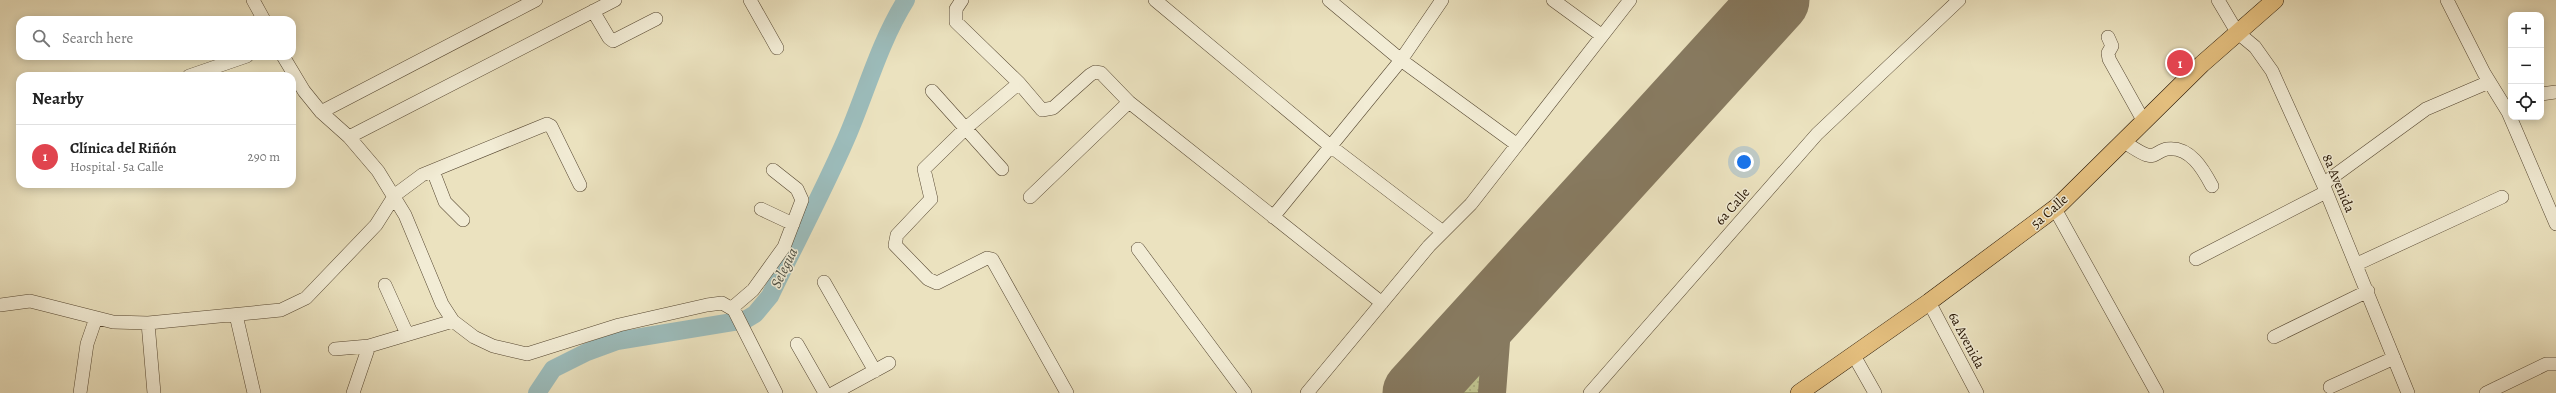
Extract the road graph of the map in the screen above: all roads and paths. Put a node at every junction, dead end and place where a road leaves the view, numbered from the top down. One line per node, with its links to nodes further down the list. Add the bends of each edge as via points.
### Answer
1 (253, 0): 16 (street)
2 (536, 0): 36 (street)
3 (615, 0): 15 (street)
4 (750, 0): 21 (street)
5 (962, 0): 29 (street, via 956,9 956,22)
6 (1155, 0): 42 (street)
7 (1329, 0): 24 (street)
8 (1442, 0): 24 (street)
9 (1553, 0): 19 (street)
10 (1630, 0): 19 (street)
11 (1960, 0): 94 (street, 6a Calle, via 1817,134)
12 (2218, 0): 18 (street, 8a Avenida)
13 (2275, 0): 18 (main road, 5a Calle)
14 (2447, 0): 28 (street)
15 (593, 11): 17 (street, via 609,38 614,41); 39 (street)
16 (262, 16)
17 (656, 19)
18 (2237, 32): 37 (main road, 5a Calle); 48 (street, 8a Avenida, via 2255,47 2272,71)
19 (1601, 35): 41 (street)
20 (2108, 37): 37 (street, via 2112,46 2108,53 2109,59)
21 (777, 48)
22 (235, 60): 25 (street)
23 (285, 60): 26 (street)
24 (1401, 60): 41 (street); 42 (street)
25 (201, 72)
26 (293, 72)
27 (296, 78): 36 (street)
28 (2489, 82): 32 (street); 48 (street, via 2426,109)
29 (1019, 83): 35 (street, via 1042,110 1048,111 1095,72 1101,73); 38 (street)
30 (932, 91): 38 (street)
31 (2556, 92): 33 (street)
32 (2497, 94): 34 (street); 57 (street, via 2508,112)
33 (2544, 94)
34 (2508, 96)
35 (1129, 102): 50 (street); 54 (street)
36 (322, 112): 39 (street)
37 (2143, 120): 40 (main road, 5a Calle)
38 (966, 128): 43 (street); 91 (street, via 924,169 932,197 897,235 895,245 928,279 937,283 987,258 992,259)
39 (349, 137): 49 (street, via 365,154)
40 (2122, 141): 47 (street, via 2147,155 2153,156 2167,149 2188,154 2201,165); 53 (main road, 5a Calle)
41 (1516, 144): 58 (street, via 1471,204)
42 (1329, 145): 54 (street); 58 (street)
43 (1002, 169)
44 (773, 170): 56 (street, via 801,194 802,200)
45 (433, 171): 46 (street, via 547,124 551,126); 49 (street, via 422,175); 55 (street, via 445,202)
46 (580, 185)
47 (2212, 186)
48 (2324, 188): 60 (street); 61 (street, 8a Avenida)
49 (395, 196): 69 (street, via 376,225 306,298 281,310); 71 (street, via 442,304)
50 (1030, 197)
51 (2502, 197): 61 (street)
52 (761, 208): 56 (street)
53 (2055, 209): 65 (main road, 5a Calle); 98 (street)
54 (1272, 216): 66 (street)
55 (463, 220)
56 (793, 224): 68 (street, via 784,246 753,290)
57 (2556, 224)
58 (1443, 232): 66 (street)
59 (1138, 249): 92 (street)
60 (2196, 259)
61 (2357, 264): 64 (street, 8a Avenida)
62 (824, 282): 82 (street)
63 (384, 284): 73 (street)
64 (2368, 291): 74 (street); 79 (street, 8a Avenida)
65 (1929, 302): 78 (main road, 5a Calle); 97 (street, 6a Avenida)
66 (1382, 303): 93 (street)
67 (0, 305): 70 (street, via 30,301)
68 (734, 311): 71 (street, via 722,304 707,305 619,325 527,354 493,346 474,337); 88 (street)
69 (236, 315): 72 (street); 86 (street)
70 (96, 318): 72 (street, via 113,322); 84 (street, via 87,344)
71 (453, 321): 73 (street)
72 (148, 323): 85 (street)
73 (407, 334): 76 (street)
74 (2274, 337)
75 (797, 344): 89 (street)
76 (369, 346): 77 (street); 87 (street)
77 (335, 349)
78 (1853, 354): 95 (main road, 5a Calle); 96 (street)
79 (2394, 358): 83 (street); 99 (street, 8a Avenida)
80 (890, 363): 82 (street)
81 (2556, 364): 100 (street, via 2546,364)
82 (876, 371): 90 (street)
83 (2330, 387)
84 (80, 393)
85 (154, 393)
86 (254, 393)
87 (352, 393)
88 (776, 393)
89 (825, 393)
90 (834, 393)
91 (1067, 393)
92 (1245, 393)
93 (1307, 393)
94 (1590, 393)
95 (1799, 393)
96 (1875, 393)
97 (1977, 393)
98 (2157, 393)
99 (2408, 393)
100 (2486, 393)

